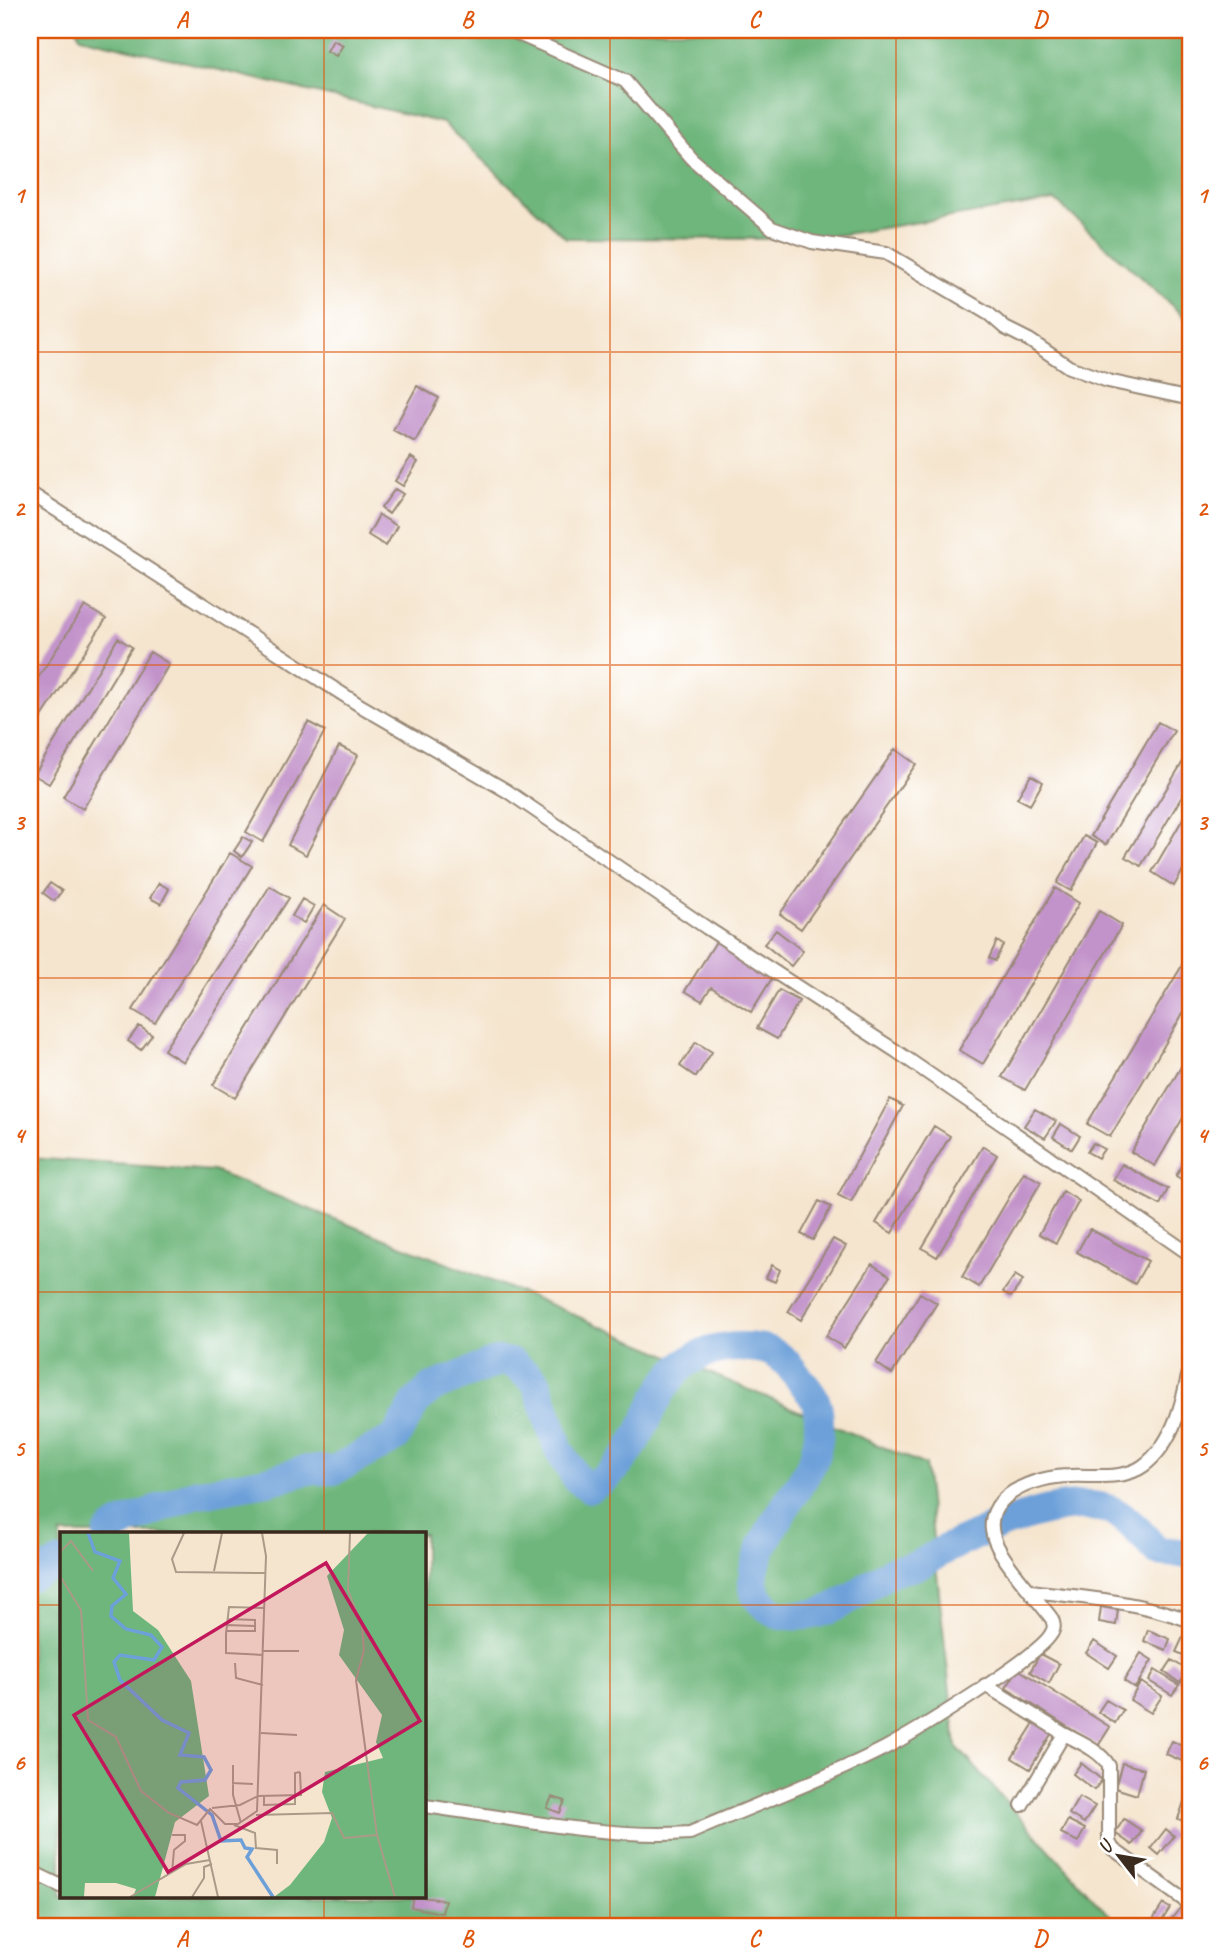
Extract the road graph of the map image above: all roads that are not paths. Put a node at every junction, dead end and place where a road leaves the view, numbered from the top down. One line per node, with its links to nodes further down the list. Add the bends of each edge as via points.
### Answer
1 (509, 30): 2 (street, via 625,81 691,158 772,228 812,242 886,253 1069,367 1108,381)
2 (1191, 399)
3 (30, 493): 4 (street, via 361,706 507,791)
4 (1191, 1255)
5 (1191, 1361): 6 (street, via 1175,1419 1161,1448 1141,1468 1128,1474 1063,1476 1025,1485 1000,1502 993,1521 995,1541)
6 (1030, 1591): 7 (street, via 1114,1601); 8 (street, via 1052,1619 1051,1635)
7 (1191, 1621)
8 (985, 1685): 9 (street); 11 (street, via 885,1748 690,1833 573,1828)
9 (1065, 1734): 10 (street); 14 (street, via 1109,1766 1109,1842 1113,1849)
10 (1021, 1805)
11 (425, 1806)
12 (30, 1871): 13 (street)
13 (60, 1886)
14 (1191, 1905)

